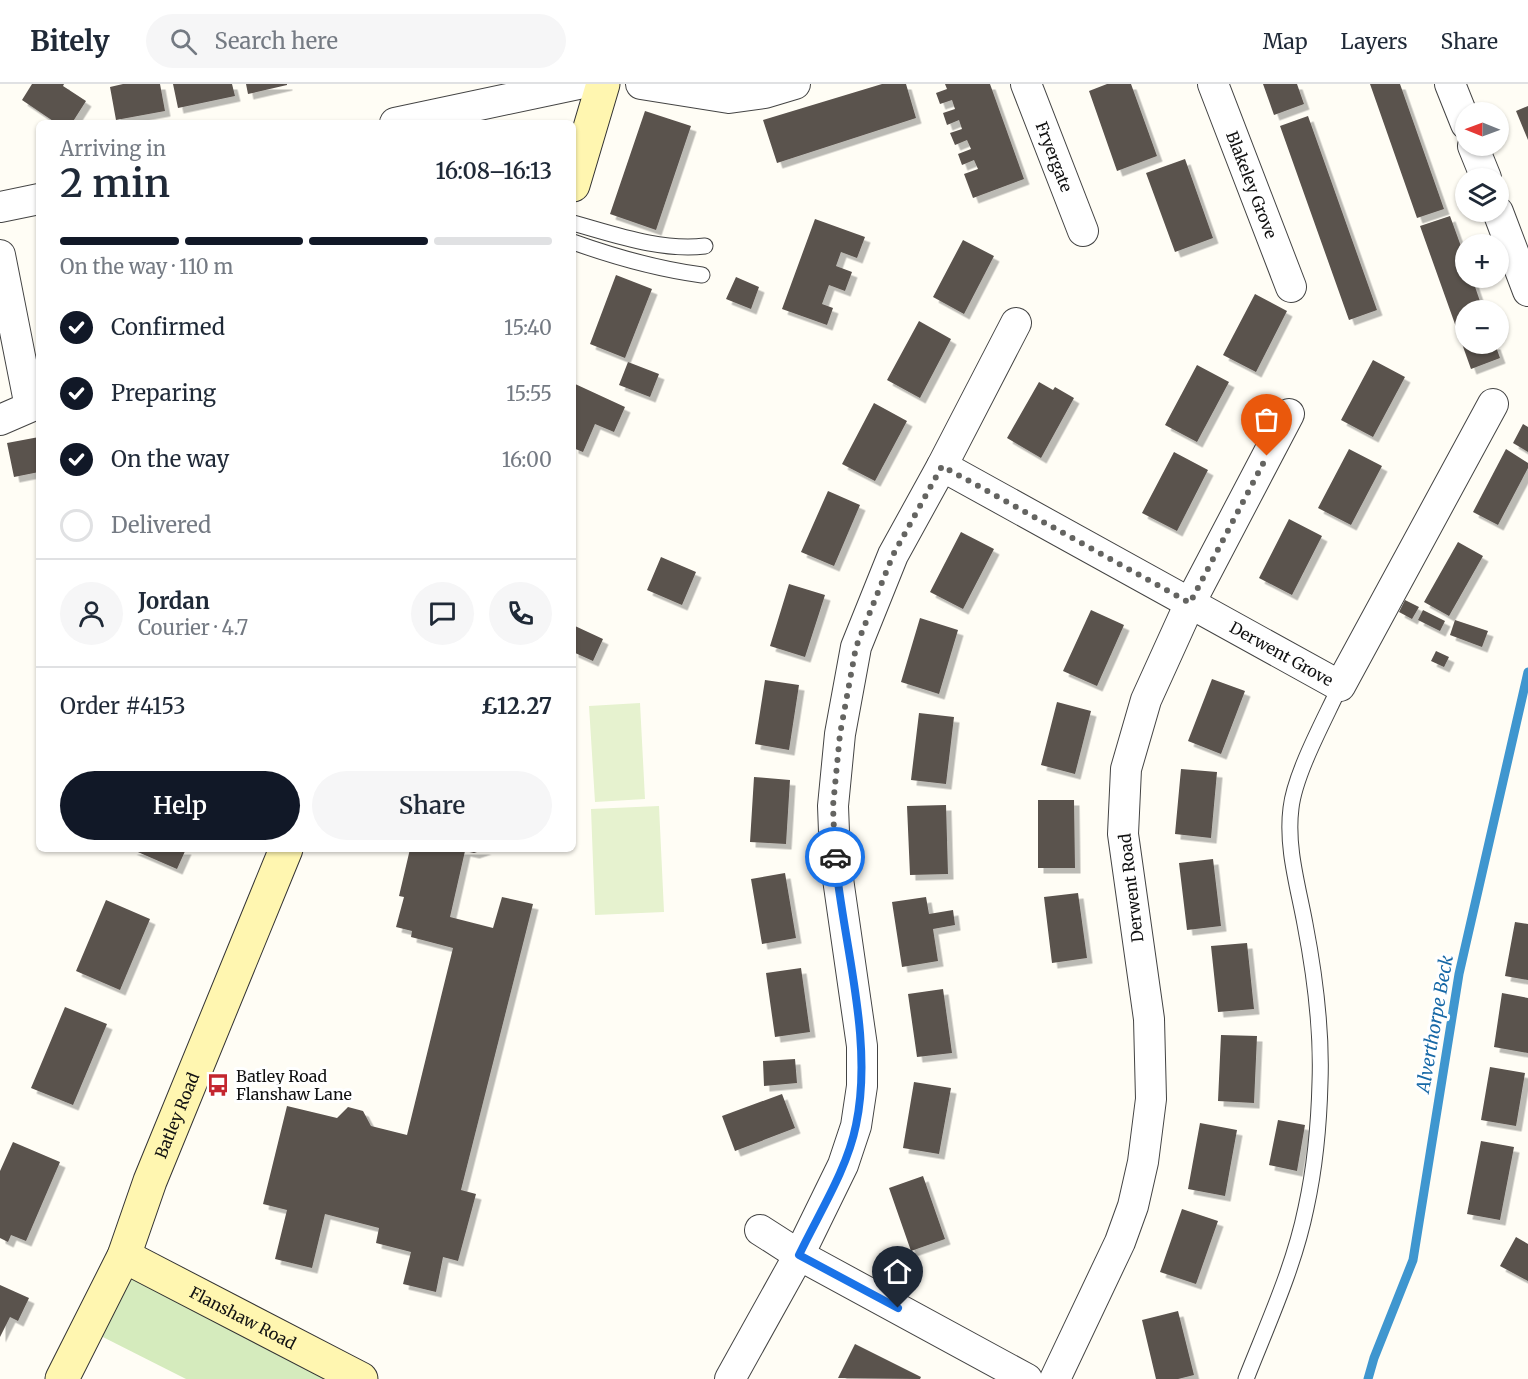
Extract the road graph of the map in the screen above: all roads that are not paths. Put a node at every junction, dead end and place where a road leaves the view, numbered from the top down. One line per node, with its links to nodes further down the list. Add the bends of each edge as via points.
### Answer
1 (578, 84): 9 (street)
2 (603, 84): 10 (street)
3 (640, 84): 4 (street, via 729,98)
4 (795, 84)
5 (1026, 84): 15 (street, Fryergate)
6 (1213, 84): 20 (street, Blakeley Grove)
7 (1450, 84): 8 (street)
8 (1457, 102)
9 (409, 120)
10 (576, 175)
11 (36, 200): 12 (street)
12 (0, 207)
13 (1502, 222): 21 (street)
14 (576, 224): 17 (lane, via 663,246)
15 (1083, 231)
16 (576, 243): 19 (lane, via 637,263)
17 (705, 246)
18 (0, 255): 25 (street, via 30,407)
19 (702, 275)
20 (1291, 287)
21 (1528, 291)
22 (1016, 323): 26 (street)
23 (1493, 404): 28 (street, Derwent Grove)
24 (1289, 414): 27 (street, Derwent Road)
25 (0, 420)
26 (942, 466): 27 (street, Derwent Grove); 31 (street, via 893,555 856,647 840,734 833,806 835,858 862,1046 862,1086 856,1126 843,1165)
27 (1190, 603): 28 (street, Derwent Grove); 37 (street, Derwent Road, via 1146,700 1126,769 1123,834 1149,1019 1151,1099 1143,1162 1120,1242)
28 (1340, 686): 38 (lane, via 1297,783 1289,826 1319,1020 1315,1155 1295,1250)
29 (285, 852): 32 (street, Batley Road, via 150,1181)
30 (760, 1230): 31 (street)
31 (799, 1255): 35 (street); 36 (street)
32 (124, 1256): 33 (street, Batley Road); 34 (street, Flanshaw Road)
33 (62, 1379)
34 (361, 1379)
35 (730, 1379)
36 (1027, 1379)
37 (1055, 1379)
38 (1246, 1379)

